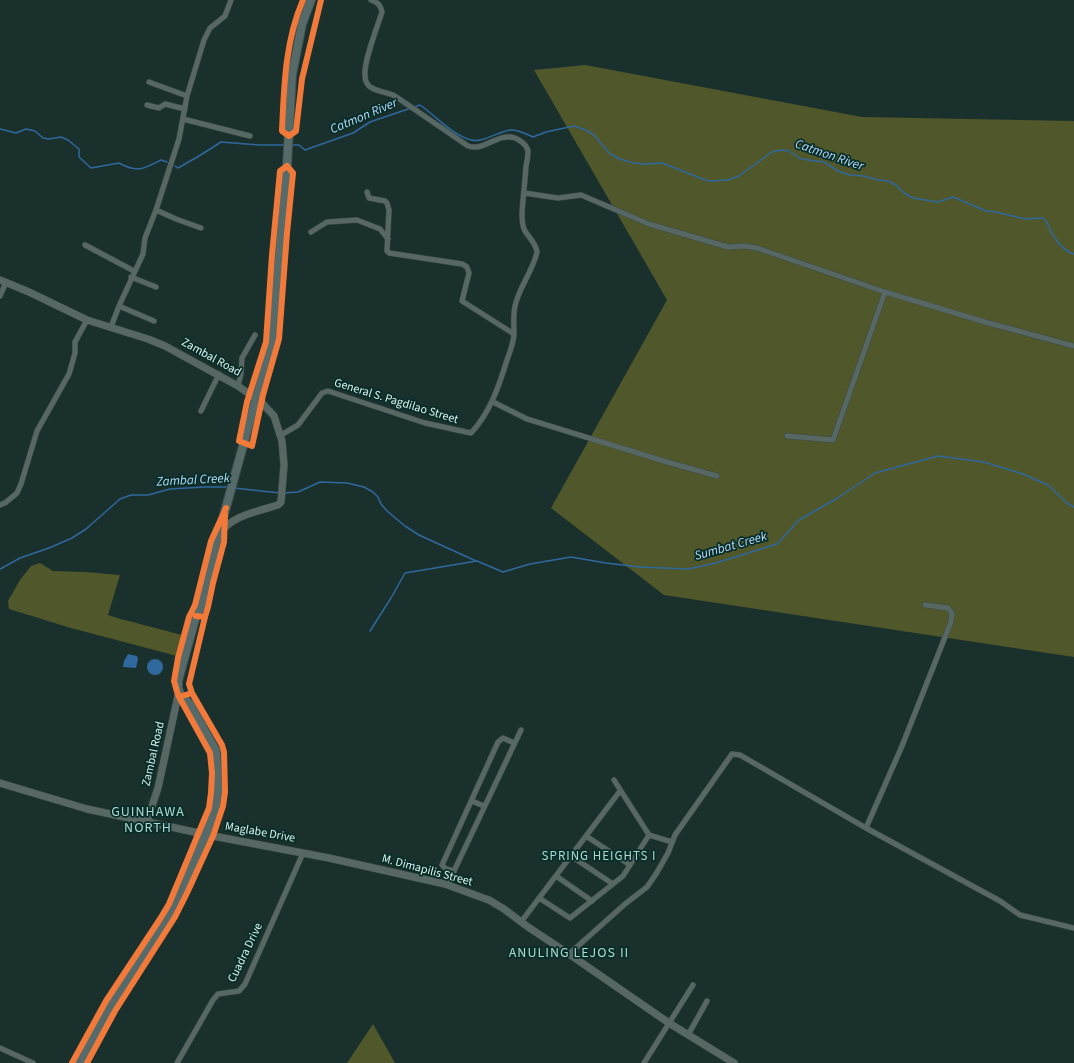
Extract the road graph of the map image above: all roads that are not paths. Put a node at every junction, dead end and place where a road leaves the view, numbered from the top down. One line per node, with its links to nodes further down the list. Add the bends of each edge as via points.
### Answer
1 (231, 0): 5 (street, via 225,16 210,28 206,35)
2 (311, 0): 32 (main road, via 302,24 290,95 287,166 273,336)
3 (371, 0): 11 (street, General S. Pagdilao Street, via 381,6 382,12 367,59 364,73 366,82 372,88 389,93 407,104 472,148 506,137 522,142 528,151)
4 (149, 82): 5 (street)
5 (187, 96): 7 (street)
6 (147, 105): 7 (street, via 159,108 165,104)
7 (185, 109): 8 (street)
8 (183, 119): 9 (street); 12 (street)
9 (250, 136)
10 (367, 192): 15 (street, via 369,198 387,203)
11 (524, 193): 21 (street, via 558,198 581,195 649,224 728,247 752,247); 27 (street, General S. Pagdilao Street, via 523,227 535,244 537,252 518,295 513,320)
12 (156, 210): 13 (street); 17 (street, via 145,238 142,257)
13 (201, 228)
14 (311, 232): 15 (street, via 327,222 357,220 380,228)
15 (388, 239): 27 (street, via 387,251 390,254 428,258 467,267 470,273 462,301)
16 (85, 245): 17 (street)
17 (134, 271): 18 (street)
18 (131, 277): 20 (street); 23 (street)
19 (3, 281): 22 (street); 24 (main road, Zambal Road)
20 (156, 287)
21 (885, 292): 29 (street); 36 (street, via 833,440)
22 (0, 296)
23 (119, 306): 25 (street); 26 (street)
24 (87, 320): 26 (main road, Zambal Road); 38 (street, via 75,342 75,353 69,374 37,431 21,484 16,493)
25 (154, 321)
26 (111, 327): 30 (main road, Zambal Road, via 148,338)
27 (514, 334): 33 (street, General S. Pagdilao Street)
28 (254, 335): 31 (street, via 242,358)
29 (1074, 346)
30 (219, 374): 31 (main road, Zambal Road); 34 (street)
31 (238, 386): 32 (main road, Zambal Road)
32 (256, 398): 35 (main road, Zambal Road, via 272,414); 39 (main road)
33 (492, 402): 35 (street, General S. Pagdilao Street, via 471,433 425,423 325,391 298,425); 37 (street, via 527,419)
34 (201, 411)
35 (281, 435): 39 (main road, Zambal Road, via 284,452 281,502 228,524)
36 (787, 436)
37 (718, 476)
38 (0, 505)
39 (217, 540): 41 (main road, via 201,606 179,677)
40 (925, 605): 50 (street, via 948,608 952,613 951,622 902,746)
41 (179, 691): 49 (main road, Zambal Road, via 158,788); 51 (main road, via 190,704 216,751 217,800)
42 (520, 730): 43 (street)
43 (514, 742): 47 (street, via 500,739); 48 (street)
44 (614, 780): 46 (street)
45 (0, 783): 49 (main road, Maglabe Drive, via 87,809)
46 (620, 791): 52 (street); 53 (street)
47 (472, 801): 48 (street); 59 (street, via 442,865)
48 (484, 806): 59 (street)
49 (147, 821): 51 (main road, Maglabe Drive)
50 (866, 828): 54 (street, via 736,753 732,754 717,774); 66 (street, via 1020,914)
51 (206, 834): 55 (main road, Maglabe Drive); 74 (main road, via 166,921 114,1000)
52 (649, 834): 54 (street); 58 (street)
53 (586, 836): 56 (street); 58 (street)
54 (672, 842): 67 (street, via 647,887)
55 (304, 852): 57 (main road, Maglabe Drive); 75 (street, Cuadra Drive, via 245,984 240,991 218,994)
56 (571, 856): 60 (street); 61 (street)
57 (330, 858): 62 (main road, M. Dimapilis Street)
58 (630, 865): 61 (street, via 623,876)
59 (454, 871): 62 (street)
60 (556, 876): 63 (street); 64 (street)
61 (613, 884): 64 (street)
62 (449, 886): 65 (main road, M. Dimapilis Street, via 489,900)
63 (540, 898): 64 (street, via 570,918); 65 (street)
64 (592, 901)
65 (521, 922): 67 (main road, M. Dimapilis Street)
66 (1074, 928)
67 (569, 954): 70 (main road, M. Dimapilis Street)
68 (693, 985): 70 (street)
69 (706, 1001): 71 (street)
70 (669, 1023): 71 (main road, M. Dimapilis Street); 76 (street)
71 (688, 1035): 77 (main road, M. Dimapilis Street)
72 (0, 1048): 73 (street)
73 (33, 1063)
74 (79, 1063)
75 (177, 1063)
76 (644, 1063)
77 (734, 1063)

